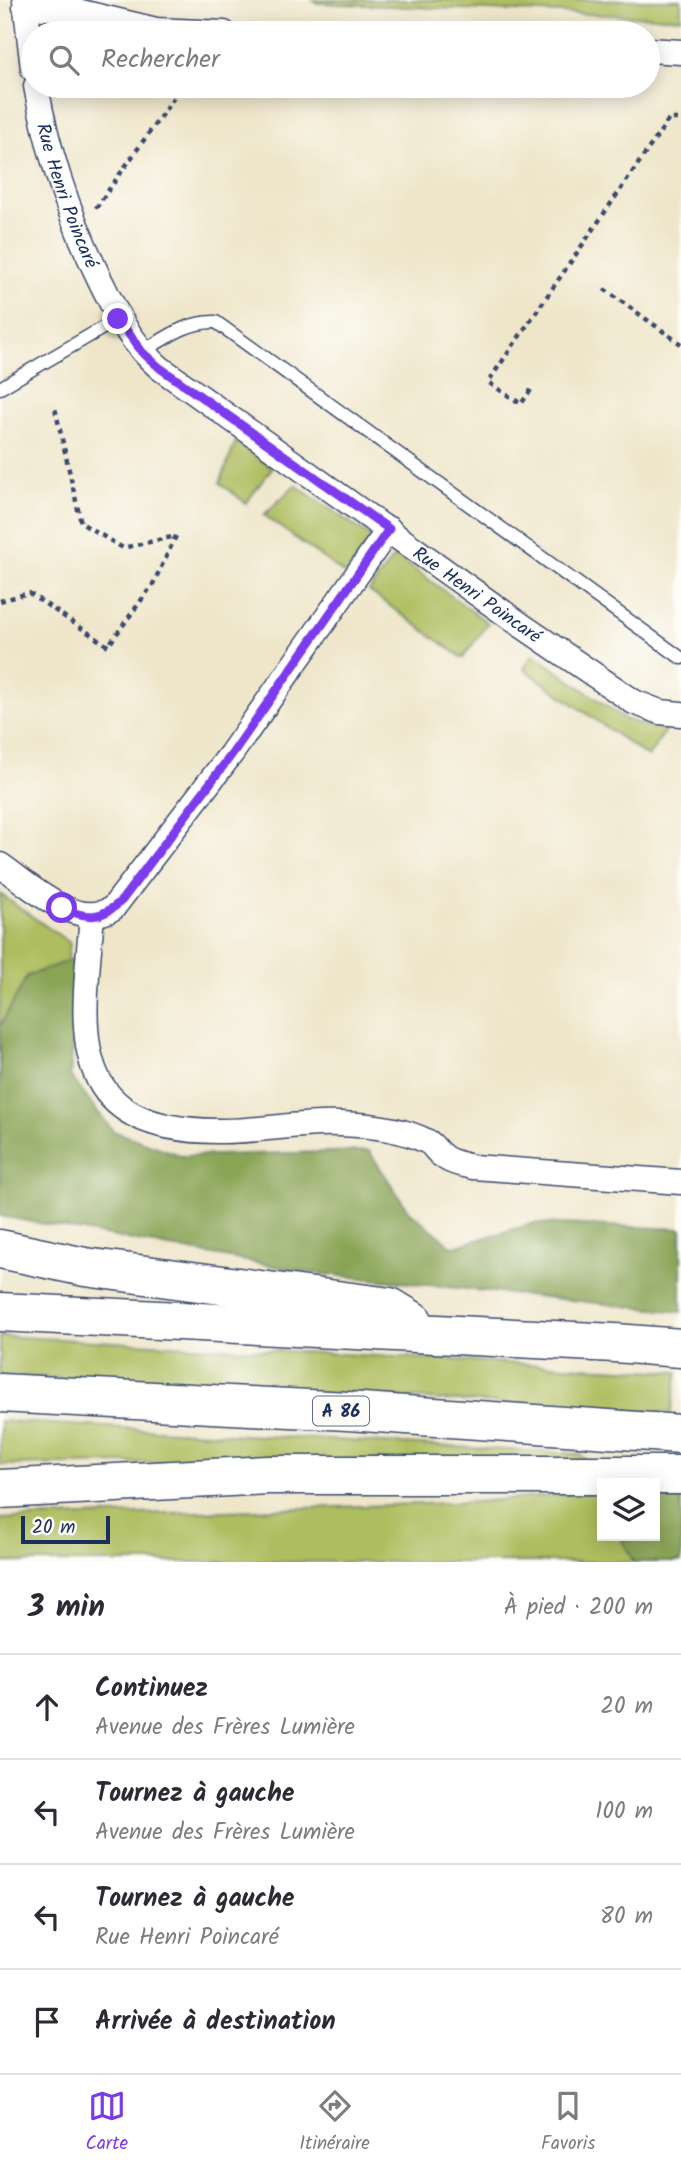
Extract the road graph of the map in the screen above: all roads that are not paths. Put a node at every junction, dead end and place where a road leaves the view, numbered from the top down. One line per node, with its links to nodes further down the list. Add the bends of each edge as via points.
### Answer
1 (25, 4): 2 (street)
2 (118, 21)
3 (660, 51): 4 (street)
4 (681, 52)
5 (39, 98): 6 (street, Rue Henri Poincaré, via 53,163 77,230)
6 (118, 319): 7 (street, Rue Henri Poincaré); 8 (lane)
7 (142, 352): 9 (street, Rue Henri Poincaré); 10 (lane, via 188,325 216,322)
8 (0, 388)
9 (389, 529): 11 (street, Rue Henri Poincaré, via 634,702); 13 (street, via 232,754 122,900)
10 (681, 658)
11 (681, 714)
12 (0, 865): 13 (street, via 62,908)
13 (92, 916): 14 (street, via 86,988 89,1057 97,1079 120,1106 144,1119 220,1132 339,1124 400,1131 429,1142 450,1161 472,1167)
14 (681, 1182)
15 (0, 1250): 17 (highway, via 85,1267 390,1307)
16 (0, 1312): 17 (highway)
17 (436, 1335): 18 (highway)
18 (681, 1348)
19 (0, 1393): 20 (highway, A 86)
20 (681, 1434)
21 (681, 1475): 22 (highway, via 267,1475)
22 (0, 1489)

